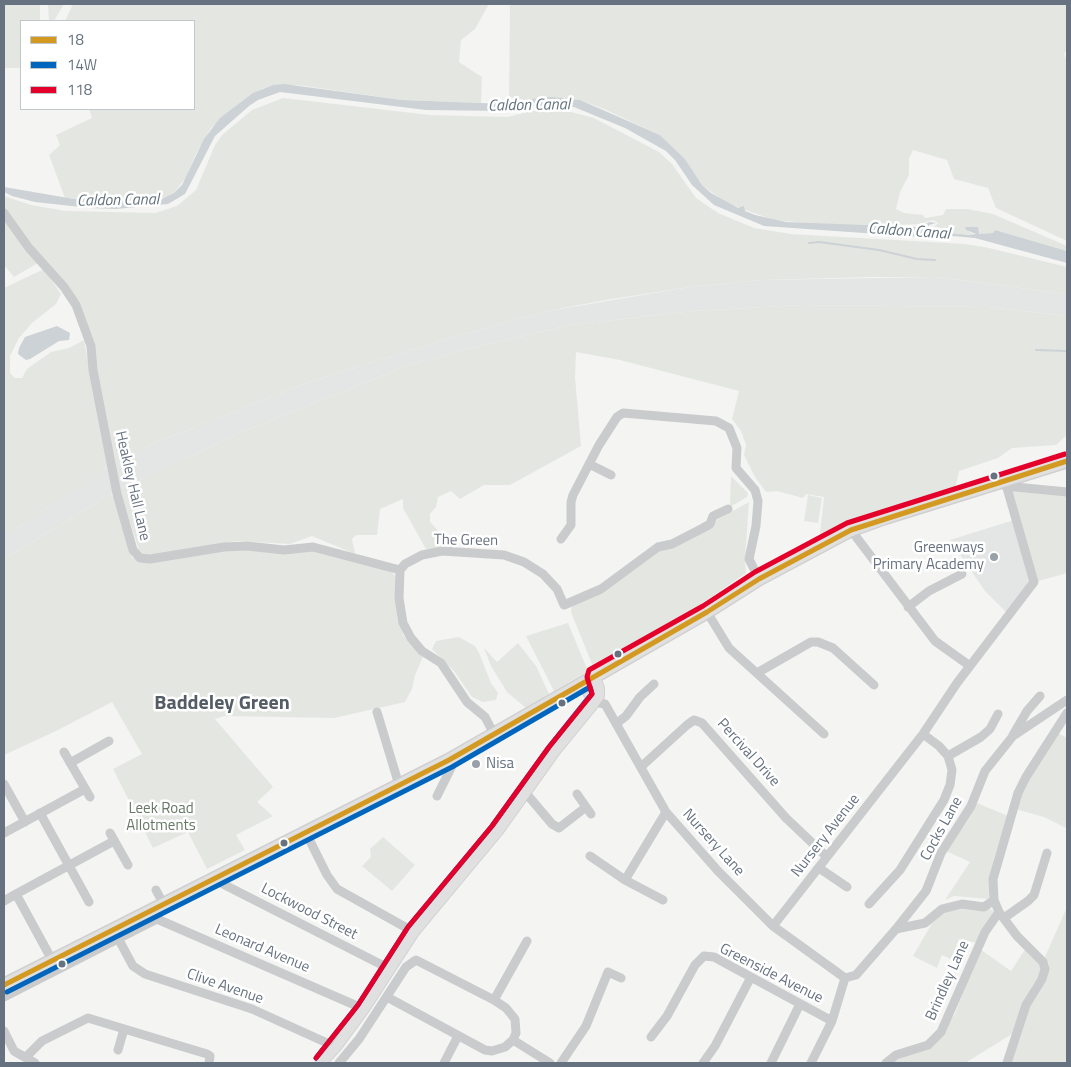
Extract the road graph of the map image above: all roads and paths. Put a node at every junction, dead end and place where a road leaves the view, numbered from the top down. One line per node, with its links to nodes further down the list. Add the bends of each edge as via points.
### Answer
1 (4, 213): 10 (street, Heakley Hall Lane, via 76,305 92,346 93,370 117,494 133,550 140,558 224,547 284,550 313,547)
2 (1067, 461): 5 (highway)
3 (588, 464): 4 (street); 9 (street, via 571,502 570,530); 12 (street, via 617,417 623,414 716,421 729,428 737,448 738,474 755,490 758,501 749,559)
4 (611, 476)
5 (1005, 484): 6 (street); 8 (highway); 15 (street, Nursery Avenue, via 1034,582)
6 (1067, 492)
7 (728, 509): 10 (street, The Green, via 713,516 710,524 672,544 658,547 600,588 564,605 557,589 543,574 504,555 442,551 422,555)
8 (851, 530): 12 (highway); 13 (street)
9 (561, 539)
10 (400, 570): 28 (street, via 403,623 411,638 422,651 441,663 467,702 485,717)
11 (962, 574): 13 (street, via 929,591)
12 (759, 579): 14 (highway)
13 (908, 607): 15 (street, via 935,641)
14 (707, 612): 16 (street, via 729,648); 17 (highway)
15 (970, 666): 30 (street, Nursery Avenue)
16 (757, 673): 20 (street, via 811,642 818,642 833,648); 29 (street)
17 (594, 676): 18 (highway); 23 (main road, via 600,688)
18 (581, 684): 23 (main road); 28 (highway)
19 (654, 684): 27 (street)
20 (874, 685)
21 (1040, 696): 31 (street)
22 (1067, 700): 31 (street, Cocks Lane)
23 (594, 701): 27 (street, Nursery Lane, via 605,704); 40 (main road)
24 (1067, 712): 60 (street, via 1018,793 993,879)
25 (998, 714): 34 (street, via 981,737)
26 (380, 715): 39 (street)
27 (616, 724): 37 (street, Nursery Lane)
28 (494, 734): 35 (highway)
29 (824, 734)
30 (923, 734): 34 (street); 49 (street, Nursery Avenue)
31 (1013, 736): 68 (street, Cocks Lane, via 982,775 974,800 941,853 926,891)
32 (110, 741): 36 (street)
33 (64, 752): 36 (street)
34 (948, 756): 64 (street, via 952,770 944,800 900,870 872,901)
35 (449, 760): 39 (highway); 42 (street, via 452,766)
36 (70, 763): 44 (street, via 87,793)
37 (642, 766): 43 (street, Nursery Lane); 49 (street, Percival Drive, via 687,725 694,720 702,723 786,818)
38 (4, 784): 45 (street)
39 (399, 785): 47 (highway)
40 (525, 792): 41 (street, via 559,828 589,810); 69 (main road, via 498,831)
41 (577, 794)
42 (437, 796)
43 (666, 812): 55 (street); 67 (street, Nursery Lane)
44 (40, 814): 45 (street); 52 (street)
45 (25, 822): 46 (street)
46 (4, 833)
47 (306, 833): 54 (highway); 69 (street, via 337,889)
48 (590, 856): 55 (street)
49 (827, 857): 53 (street, Nursery Avenue)
50 (1042, 858): 66 (street, Brindley Lane, via 1034,895)
51 (128, 865): 52 (street, via 112,837)
52 (69, 866): 58 (street); 62 (street)
53 (819, 868): 56 (street); 67 (street, Nursery Avenue)
54 (215, 880): 63 (highway); 73 (street, Lockwood Street)
55 (625, 880): 59 (street)
56 (847, 887)
57 (156, 890): 63 (street)
58 (16, 894): 61 (street); 72 (street)
59 (663, 900)
60 (994, 900): 66 (street); 68 (street, via 984,907 962,904 942,909 924,923)
61 (4, 901)
62 (89, 902)
63 (164, 905): 65 (highway)
64 (883, 906)
65 (154, 915): 70 (street); 72 (highway); 83 (street, Leonard Avenue)
66 (1002, 915): 103 (street, Brindley Lane, via 985,932 940,1032 928,1045 896,1055); 104 (street, via 1017,936 1043,962 1045,969 1026,1005)
67 (773, 926): 77 (street, Nursery Lane)
68 (896, 929): 77 (street, Cocks Lane, via 856,975)
69 (414, 932): 73 (main road)
70 (118, 938): 79 (street); 90 (street, Clive Avenue, via 133,966 144,974 252,1009)
71 (527, 941): 81 (street)
72 (52, 960): 78 (highway)
73 (392, 966): 74 (street, Lockwood Street); 83 (main road)
74 (405, 969): 80 (street); 81 (street, via 410,962 421,961)
75 (751, 977): 82 (street, Greenside Avenue); 88 (street, Greenside Avenue, via 714,957 704,956 695,965 667,1016); 100 (street)
76 (621, 978): 99 (street, via 608,972 586,1026)
77 (845, 978): 84 (street)
78 (4, 985)
79 (4, 996)
80 (387, 997): 87 (street); 96 (street, via 360,1039)
81 (494, 1000): 89 (street, via 515,1019 517,1026)
82 (800, 1004): 84 (street, Greenside Avenue); 101 (street)
83 (364, 1009): 90 (main road)
84 (832, 1021): 102 (street)
85 (124, 1029): 91 (street); 92 (street, via 88,1018 42,1041); 95 (street, via 207,1054)
86 (4, 1030): 92 (street, via 14,1051)
87 (458, 1036): 89 (street, via 492,1051); 97 (street)
88 (650, 1036)
89 (513, 1040): 98 (street)
90 (336, 1048): 93 (main road)
91 (118, 1050)
92 (26, 1057): 94 (street)
93 (324, 1062)
94 (35, 1063)
95 (209, 1063)
96 (339, 1063)
97 (444, 1063)
98 (550, 1063)
99 (561, 1063)
100 (703, 1063)
101 (771, 1063)
102 (811, 1063)
103 (886, 1063)
104 (1007, 1063)

